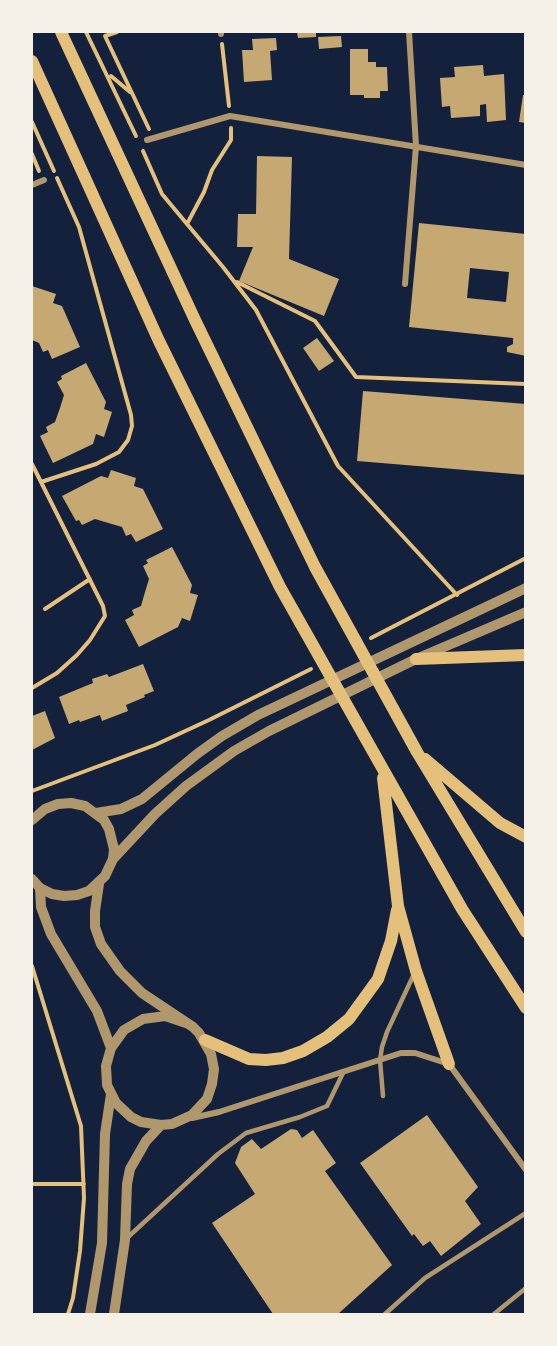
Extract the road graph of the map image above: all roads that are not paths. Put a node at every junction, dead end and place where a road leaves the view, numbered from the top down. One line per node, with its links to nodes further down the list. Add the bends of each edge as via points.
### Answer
1 (61, 32): 14 (main road, via 315,567)
2 (409, 32): 5 (street)
3 (32, 61): 15 (main road, via 159,341 280,587)
4 (147, 140): 5 (street, via 230,116)
5 (416, 146): 6 (street); 9 (street)
6 (525, 165)
7 (44, 180): 8 (street)
8 (32, 185)
9 (405, 284)
10 (525, 588): 16 (street, via 258,715 197,754 142,799 121,809)
11 (525, 612): 13 (street)
12 (525, 655): 13 (main road)
13 (416, 659): 19 (street, via 234,751 186,786)
14 (417, 752): 18 (main road, via 500,823); 24 (main road)
15 (382, 771): 23 (main road); 26 (main road)
16 (96, 813): 17 (street, via 85,806 58,804); 19 (street, via 109,829)
17 (32, 820)
18 (525, 837)
19 (113, 859): 21 (street)
20 (32, 879): 22 (street)
21 (99, 884): 22 (street, via 70,896); 27 (street, via 94,911 101,944 142,993)
22 (40, 888): 29 (street, via 41,908 51,934 98,1011)
23 (398, 906): 25 (main road); 28 (main road, via 378,979 349,1019 327,1037 293,1054 266,1060 249,1059)
24 (525, 932)
25 (416, 971): 30 (lane, via 387,1032); 31 (main road)
26 (525, 1008)
27 (186, 1023): 28 (street); 29 (street, via 165,1016 143,1019 124,1030)
28 (205, 1040): 35 (street, via 212,1054 212,1084 207,1099)
29 (111, 1048): 33 (street, via 106,1066)
30 (380, 1059): 31 (street, via 415,1053); 32 (street); 34 (lane)
31 (449, 1064): 37 (street)
32 (343, 1073): 35 (street); 39 (lane, via 327,1106 246,1132)
33 (111, 1094): 36 (street, via 131,1117); 41 (street, via 105,1134 102,1243)
34 (382, 1096)
35 (183, 1120): 36 (street)
36 (161, 1125): 39 (street, via 130,1168)
37 (525, 1170)
38 (525, 1213): 43 (lane, via 425,1278)
39 (125, 1240): 42 (street)
40 (525, 1288): 44 (lane)
41 (90, 1314)
42 (114, 1314)
43 (385, 1314)
44 (494, 1314)

